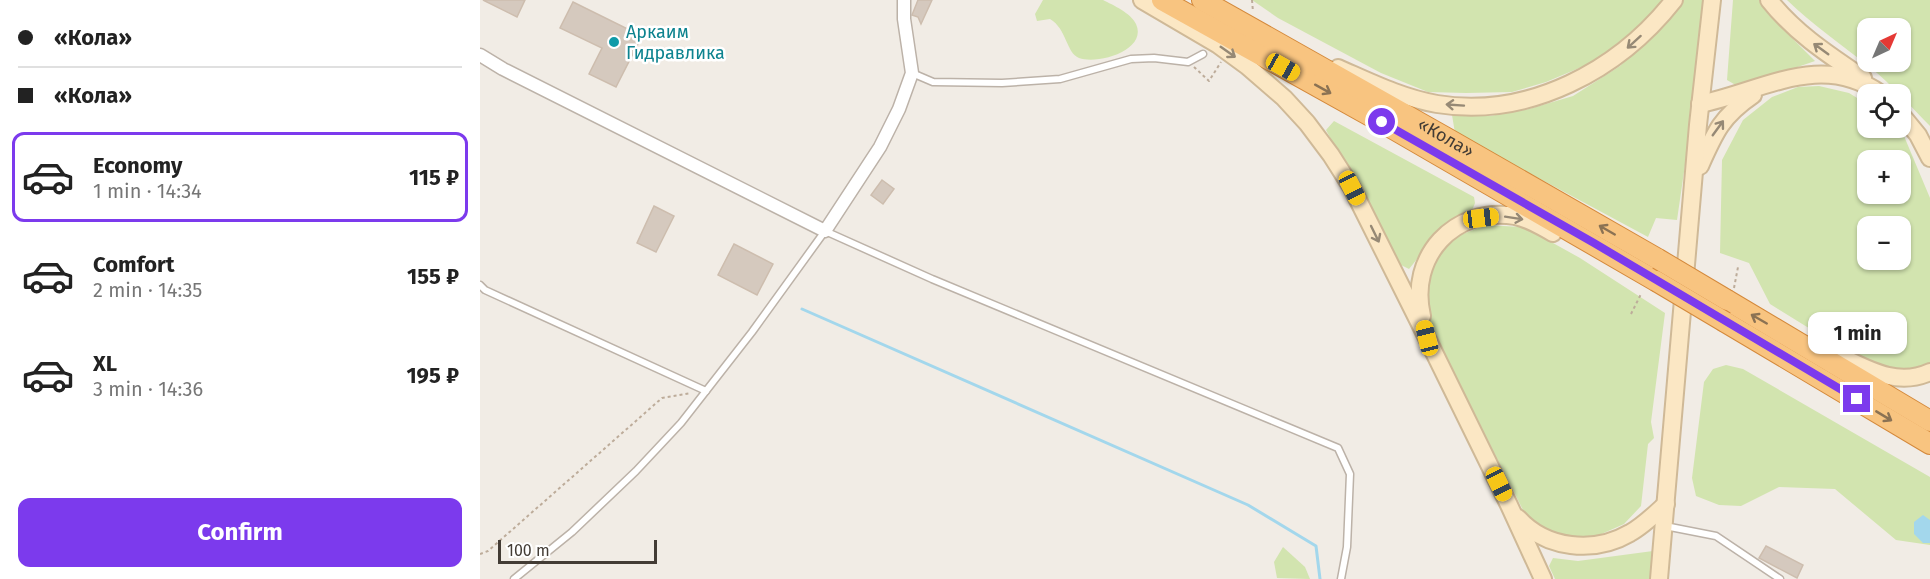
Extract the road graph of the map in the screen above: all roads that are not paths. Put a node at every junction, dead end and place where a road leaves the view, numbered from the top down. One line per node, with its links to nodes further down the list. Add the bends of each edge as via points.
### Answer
1 (904, 0): 11 (street)
2 (1142, 0): 22 (main road, one-way to 22, via 1246,66 1274,88 1307,123 1352,188)
3 (1162, 0): 20 (highway, «Кола», one-way to 20)
4 (1202, 0): 8 (highway, «Кола»)
5 (1674, 0): 8 (main road, one-way to 8, via 1634,43 1590,74 1541,95 1491,105 1439,104 1394,92)
6 (1712, 0): 15 (main road)
7 (1769, 0): 13 (main road, one-way to 7, via 1792,26)
8 (1266, 35): 23 (highway, «Кола», one-way to 8, bridge, via 1730,297)
9 (1203, 54): 11 (lane, via 1188,62 1131,59 1060,79 1002,83 933,82)
10 (480, 55): 19 (street)
11 (912, 73): 19 (street, via 880,147)
12 (1864, 84): 14 (main road, via 1827,75 1794,77)
13 (1872, 84)
14 (1768, 85): 15 (main road); 18 (main road, one-way to 14, via 1720,124 1738,105)
15 (1700, 104): 18 (main road)
16 (1911, 125): 17 (main road)
17 (1930, 158)
18 (1694, 181): 28 (main road)
19 (825, 231): 25 (lane); 32 (lane, via 1338,448 1350,474 1347,547)
20 (1656, 281): 22 (main road, one-way to 20, via 1418,296 1424,266 1436,245 1449,233 1481,218 1514,216 1535,222 1604,261); 27 (highway, «Кола», one-way to 27, bridge)
21 (480, 285): 25 (lane)
22 (1427, 338): 29 (main road)
23 (1792, 338): 24 (main road, via 1888,377 1911,378); 26 (highway)
24 (1930, 372)
25 (706, 391): 31 (lane, via 636,471 572,532)
26 (1930, 422)
27 (1930, 444)
28 (1666, 504): 29 (main road, via 1630,533 1584,545 1544,539 1525,526); 30 (main road)
29 (1509, 505): 33 (main road)
30 (1664, 526): 34 (main road); 35 (lane, via 1716,537)
31 (514, 579)
32 (1341, 579)
33 (1543, 579)
34 (1659, 579)
35 (1780, 579)

